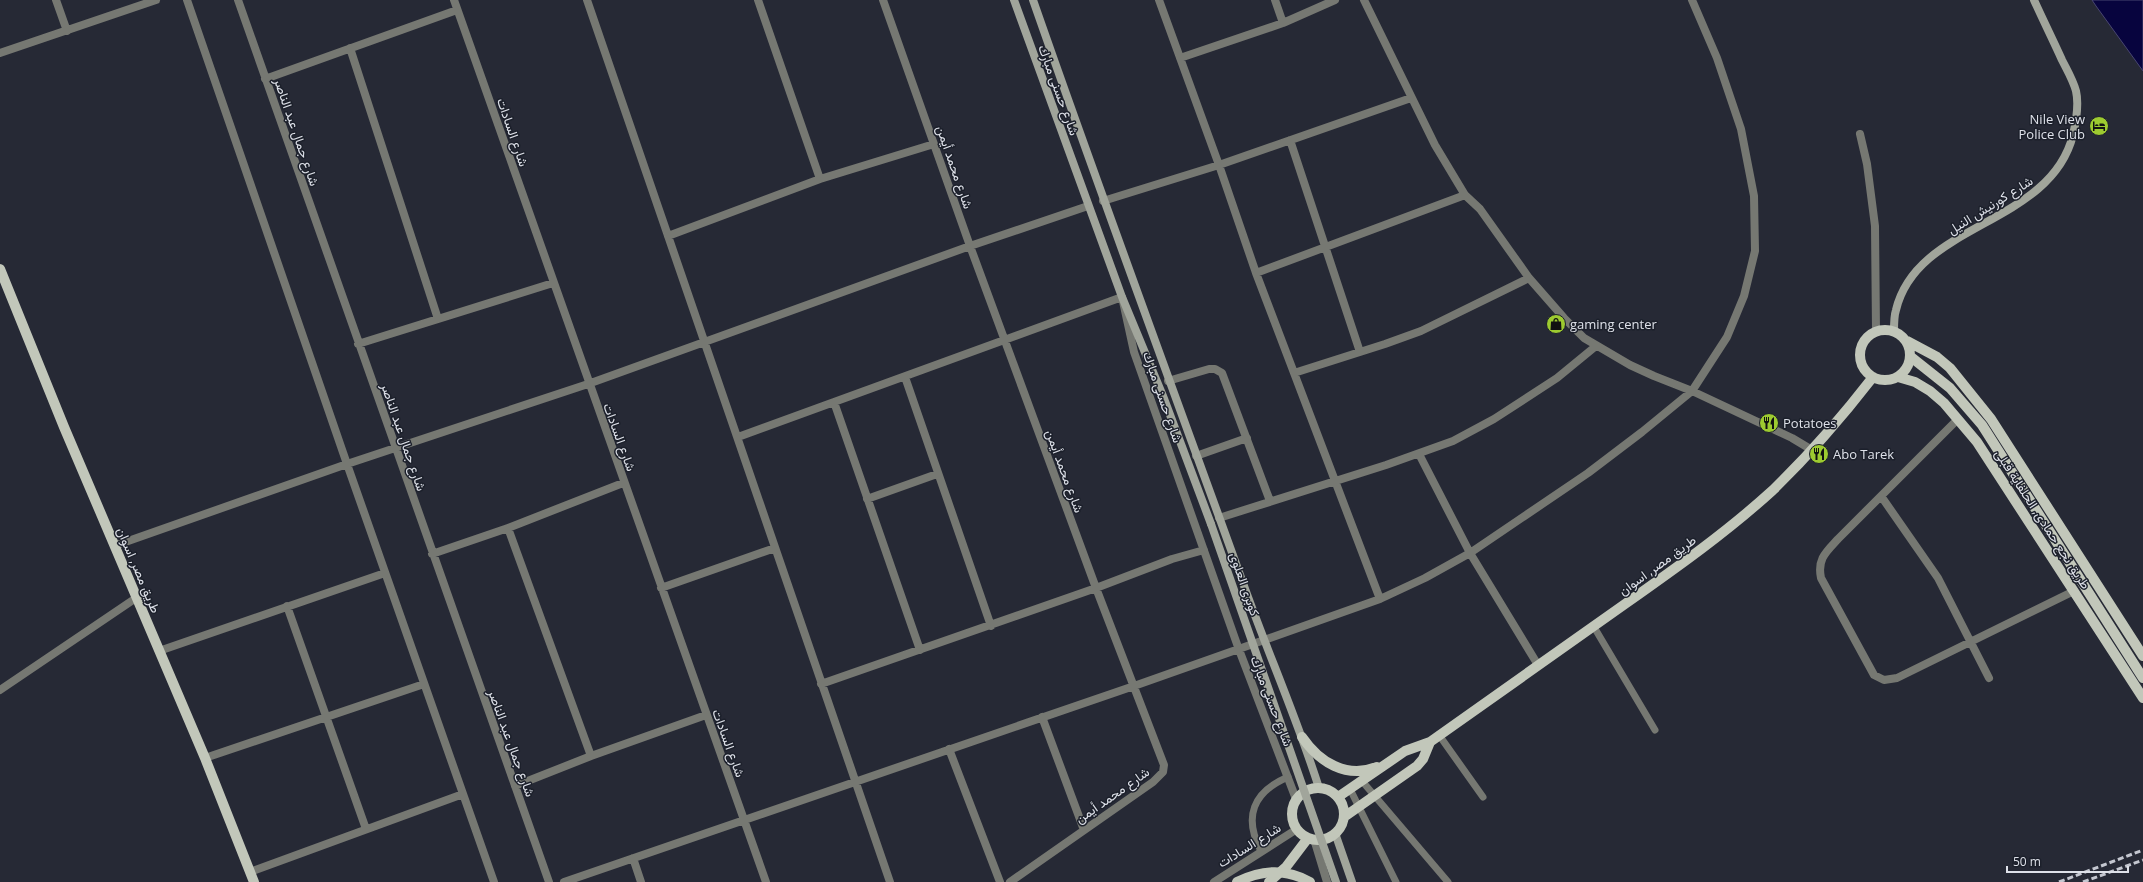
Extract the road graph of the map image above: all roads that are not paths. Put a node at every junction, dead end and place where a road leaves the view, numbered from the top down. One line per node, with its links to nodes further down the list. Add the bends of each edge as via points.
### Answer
1 (56, 0): 19 (street)
2 (156, 0): 19 (street)
3 (187, 0): 66 (street)
4 (238, 0): 23 (street, شارع جمال عبد الناصر)
5 (454, 0): 17 (street, شارع السادات)
6 (587, 0): 33 (street)
7 (758, 0): 29 (street)
8 (883, 0): 27 (street, شارع محمد أيمن)
9 (1014, 0): 32 (main road, شارع حسنى مبارك)
10 (1034, 0): 31 (main road, شارع حسنى مبارك)
11 (1159, 0): 22 (street)
12 (1275, 0): 18 (street)
13 (1334, 0): 18 (street)
14 (1364, 0): 24 (street)
15 (1692, 0): 57 (street, via 1716,58 1741,130 1754,196 1755,251 1744,296 1727,337)
16 (2034, 0): 43 (main road, شارع كورنيش النيل, via 2076,91 2077,120 2070,149 2055,174 2034,194 1930,257 1914,273 1903,290 1896,310)
17 (457, 10): 20 (street); 39 (street, شارع السادات)
18 (1283, 23): 22 (street)
19 (67, 31): 21 (street)
20 (350, 48): 23 (street); 41 (street)
21 (0, 53)
22 (1180, 58): 28 (street)
23 (265, 79): 47 (street, شارع جمال عبد الناصر)
24 (1411, 98): 26 (street); 30 (street)
25 (1860, 134): 42 (street, via 1875,226)
26 (1290, 140): 28 (street); 35 (street)
27 (934, 144): 29 (street); 34 (street, شارع محمد أيمن)
28 (1219, 165): 31 (street); 37 (street)
29 (820, 179): 33 (street)
30 (1465, 195): 35 (street); 38 (street, via 1480,209)
31 (1103, 201): 55 (main road, شارع حسنى مبارك)
32 (1088, 206): 34 (street); 40 (main road, شارع حسنى مبارك)
33 (668, 236): 44 (street)
34 (970, 246): 44 (street); 45 (street, شارع محمد أيمن)
35 (1327, 246): 37 (street); 49 (street)
36 (0, 269): 75 (main road, طريق مصر, اسوان)
37 (1256, 273): 51 (street)
38 (1529, 278): 48 (street, via 1564,318); 49 (street, via 1421,331)
39 (553, 283): 41 (street); 56 (street, شارع السادات)
40 (1122, 297): 45 (street); 77 (street, شارع حسنى مبارك, via 1134,352); 149 (main road, كوبرى العلوى, bridge, via 1163,396 1211,524)
41 (438, 319): 47 (street)
42 (1876, 331): 43 (main road); 53 (main road, via 1864,341 1860,357 1866,372)
43 (1894, 331): 46 (main road)
44 (705, 341): 56 (street); 60 (street)
45 (1005, 341): 52 (street); 82 (street, شارع محمد أيمن)
46 (1907, 341): 50 (main road); 94 (main road, طريق نجع حمادى, الحلفاية قبلى, via 1937,356 1950,368 1991,419)
47 (358, 344): 62 (street, شارع جمال عبد الناصر)
48 (1596, 346): 57 (street, via 1654,376); 64 (street, via 1557,378 1494,419)
49 (1360, 352): 51 (street)
50 (1911, 357): 54 (main road, via 1904,372); 97 (main road, via 1950,388 1982,425)
51 (1294, 373): 68 (street)
52 (905, 377): 58 (street); 67 (street)
53 (1873, 377): 54 (main road, via 1885,380); 63 (main road, طريق مصر, اسوان, via 1844,415)
54 (1898, 377): 59 (main road, طريق نجع حمادى, الحلفاية قبلى, via 1930,391 1944,402)
55 (1168, 381): 61 (street, via 1209,369 1219,370 1226,380); 65 (main road, شارع حسنى مبارك)
56 (588, 384): 62 (street); 69 (street, شارع السادات)
57 (1692, 390): 63 (street); 78 (street, via 1588,473)
58 (834, 402): 60 (street); 71 (street)
59 (1958, 419): 70 (street); 83 (main road, طريق نجع حمادى, الحلفاية قبلى, via 1995,467)
60 (738, 437): 76 (street)
61 (1247, 438): 65 (street); 72 (street)
62 (395, 448): 66 (street); 79 (street, شارع جمال عبد الناصر)
63 (1812, 450): 88 (main road, طريق مصر, اسوان, via 1772,490 1729,527)
64 (1419, 454): 68 (street); 78 (street)
65 (1196, 456): 73 (main road, شارع حسنى مبارك)
66 (347, 464): 75 (street); 80 (street)
67 (937, 474): 71 (street); 87 (street)
68 (1335, 480): 72 (street); 85 (street)
69 (623, 482): 74 (street); 81 (street, شارع السادات)
70 (1881, 496): 90 (street, via 1938,578); 90 (street, via 1826,553 1820,560 1819,568 1821,578 1874,675 1884,680 1897,678)
71 (867, 499): 92 (street)
72 (1270, 501): 73 (street)
73 (1219, 518): 89 (main road, شارع حسنى مبارك)
74 (508, 528): 79 (street); 111 (street)
75 (114, 546): 84 (main road, طريق مصر, اسوان)
76 (775, 548): 81 (street); 99 (street)
77 (1204, 550): 82 (street, via 1172,559); 91 (street, شارع حسنى مبارك)
78 (1470, 553): 85 (street); 95 (street)
79 (432, 554): 117 (street, شارع جمال عبد الناصر)
80 (385, 573): 86 (street); 98 (street)
81 (661, 588): 103 (street, شارع السادات)
82 (1096, 588): 87 (street); 100 (street, شارع محمد أيمن)
83 (2074, 590): 90 (street); 102 (main road, طريق نجع حمادى, الحلفاية قبلى)
84 (136, 598): 93 (main road, طريق مصر, اسوان); 101 (street)
85 (1380, 599): 89 (street)
86 (287, 606): 93 (street); 105 (street)
87 (991, 626): 92 (street)
88 (1594, 627): 95 (main road, طريق مصر, اسوان); 106 (lane)
89 (1263, 639): 91 (street); 108 (main road, شارع حسنى مبارك)
90 (1971, 642): 96 (street)
91 (1238, 647): 100 (street); 114 (street, شارع حسنى مبارك)
92 (920, 650): 99 (street)
93 (159, 651): 112 (main road, طريق مصر, اسوان)
94 (2143, 656)
95 (1538, 665): 107 (main road, طريق مصر, اسوان)
96 (1990, 678)
97 (2143, 678)
98 (424, 684): 105 (street); 120 (street)
99 (822, 684): 115 (street)
100 (1134, 686): 104 (street); 130 (street, شارع محمد أيمن, via 1162,757 1163,772 1153,782)
101 (0, 690)
102 (2143, 698)
103 (706, 715): 111 (street); 127 (street, شارع السادات)
104 (1042, 717): 110 (street); 130 (street)
105 (327, 718): 112 (street); 128 (street)
106 (1655, 730)
107 (1439, 735): 109 (main road, طريق مصر, اسوان); 123 (lane)
108 (1302, 737): 113 (main road, via 1320,758 1339,768 1371,770); 118 (main road, شارع حسنى مبارك)
109 (1430, 742): 113 (main road, طريق مصر, اسوان, via 1405,751); 121 (main road, طريق مصر, اسوان, via 1417,766)
110 (949, 749): 115 (street); 142 (street)
111 (591, 756): 117 (street)
112 (205, 758): 135 (main road, طريق مصر, اسوان)
113 (1386, 764): 116 (main road, طريق مصر, اسوان)
114 (1288, 777): 124 (street, شارع حسنى مبارك); 133 (lane, via 1274,783 1262,793 1254,807 1254,837)
115 (856, 781): 127 (street); 141 (street)
116 (1362, 781): 119 (main road, طريق مصر, اسوان); 121 (lane)
117 (515, 786): 137 (street, شارع جمال عبد الناصر)
118 (1319, 788): 122 (main road); 124 (main road, via 1306,791)
119 (1350, 789): 122 (main road, طريق مصر, اسوان); 125 (lane)
120 (463, 794): 128 (street); 136 (street)
121 (1375, 796): 125 (main road, طريق مصر, اسوان); 152 (lane)
122 (1338, 797): 126 (main road, via 1342,803)
123 (1483, 797)
124 (1296, 799): 129 (main road, via 1292,811)
125 (1358, 807): 126 (main road, طريق مصر, اسوان); 151 (lane)
126 (1344, 817): 131 (main road)
127 (743, 820): 134 (street); 140 (street, شارع السادات)
128 (366, 829): 135 (street)
129 (1297, 829): 132 (main road); 133 (street, شارع السادات)
130 (1084, 830): 143 (street, شارع محمد أيمن)
131 (1335, 833): 132 (main road, via 1328,837); 150 (main road)
132 (1311, 838): 146 (main road, via 1286,867); 148 (street)
133 (1261, 851): 144 (street, شارع السادات)
134 (633, 858): 138 (street); 139 (street)
135 (252, 877)
136 (494, 882)
137 (549, 882)
138 (564, 882)
139 (641, 882)
140 (766, 882)
141 (890, 882)
142 (1000, 882)
143 (1010, 882)
144 (1214, 882)
145 (1237, 882): 147 (main road, bridge, via 1269,872 1285,872)
146 (1268, 882)
147 (1310, 882)
148 (1327, 882)
149 (1336, 882)
150 (1352, 882)
151 (1396, 882)
152 (1448, 882)

